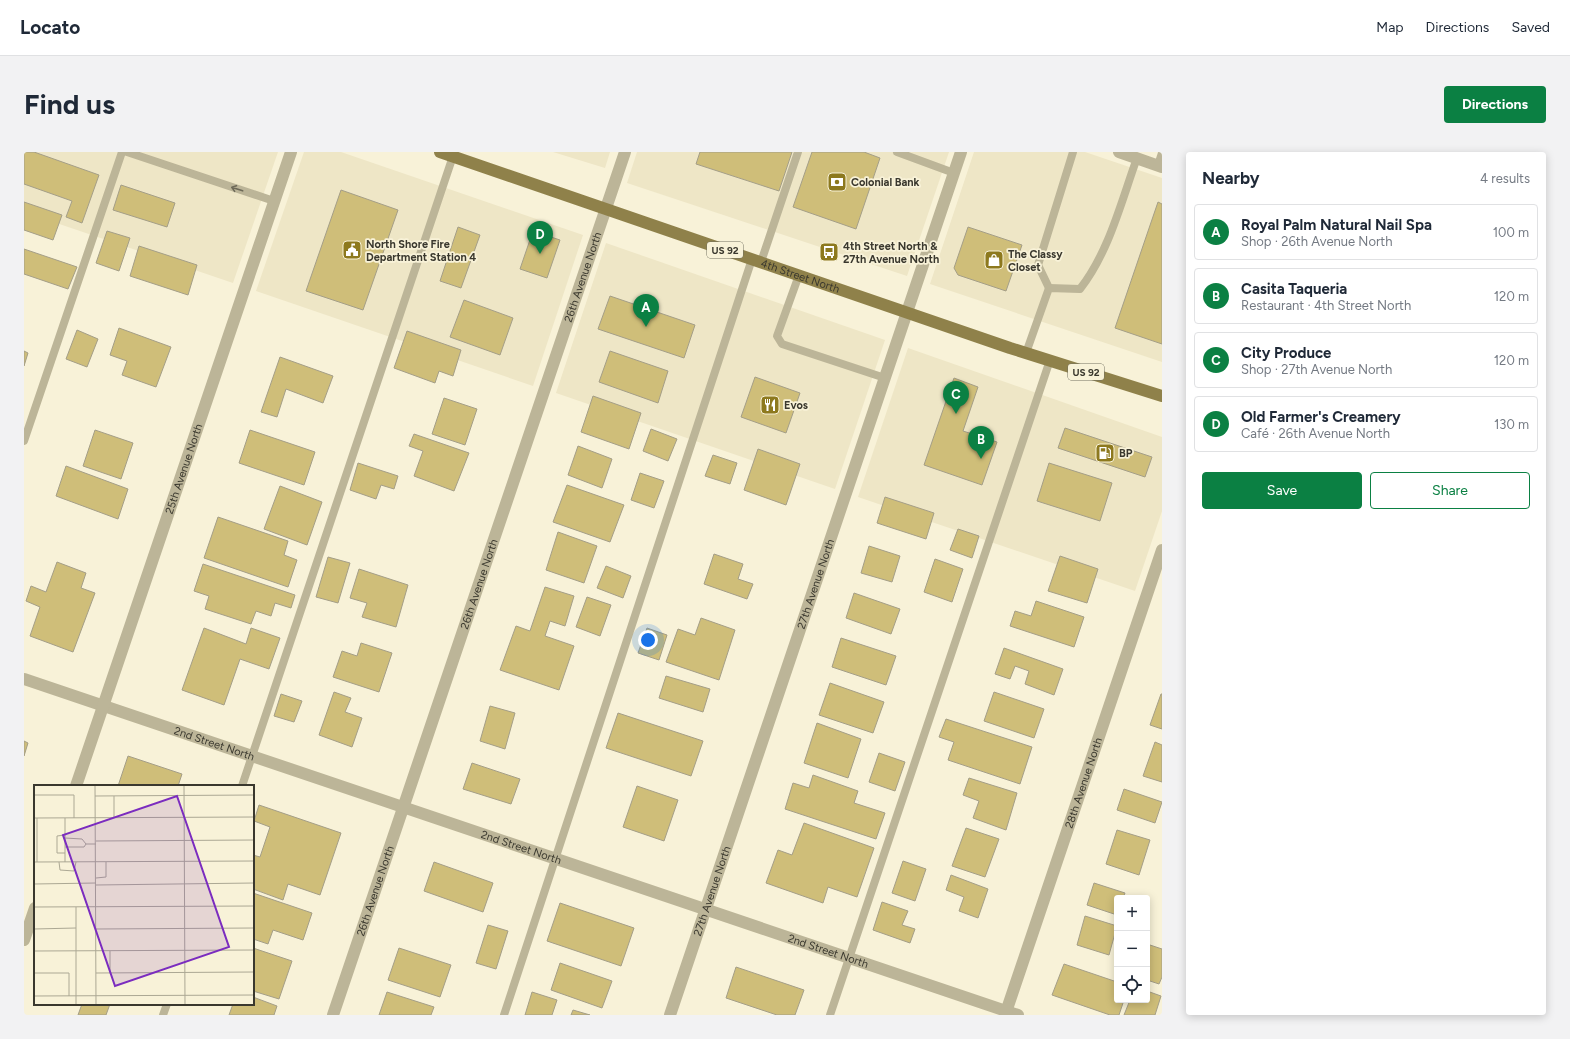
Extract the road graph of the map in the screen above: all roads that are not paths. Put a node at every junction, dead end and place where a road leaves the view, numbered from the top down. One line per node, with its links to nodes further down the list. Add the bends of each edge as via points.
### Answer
1 (122, 152): 26 (lane)
2 (127, 152): 16 (lane, one-way to 2)
3 (291, 152): 16 (street, 25th Avenue North)
4 (440, 152): 12 (main road, 4th Street North / US 92)
5 (625, 152): 17 (street, 26th Avenue North)
6 (798, 152): 18 (lane)
7 (897, 152): 15 (lane)
8 (962, 152): 15 (street, 27th Avenue North)
9 (1073, 152): 20 (lane, via 1038,265)
10 (1119, 152): 13 (street)
11 (1162, 153): 14 (lane)
12 (453, 156): 17 (main road, 4th Street North / US 92); 30 (lane)
13 (1137, 158): 14 (street); 20 (lane, via 1109,237 1092,273 1080,289)
14 (1160, 166)
15 (954, 173): 21 (street, 27th Avenue North)
16 (274, 201): 29 (street, 25th Avenue North)
17 (605, 209): 18 (main road, 4th Street North / US 92); 33 (street, 26th Avenue North)
18 (757, 261): 19 (main road, 4th Street North / US 92); 34 (lane)
19 (799, 275): 21 (main road, 4th Street North / US 92); 24 (lane, via 777,336 782,344)
20 (1049, 288): 22 (lane)
21 (907, 312): 22 (main road, 4th Street North / US 92); 24 (street, 27th Avenue North)
22 (1026, 353): 23 (main road, 4th Street North / US 92)
23 (1050, 360): 25 (main road, 4th Street North / US 92); 38 (lane)
24 (885, 378): 35 (street, 27th Avenue North)
25 (1162, 396)
26 (24, 441)
27 (1162, 550): 40 (street, 28th Avenue North)
28 (24, 679): 29 (street, 2nd Street North)
29 (103, 706): 30 (street, 2nd Street North); 31 (street, 25th Avenue North)
30 (252, 756): 32 (lane); 33 (street, 2nd Street North)
31 (76, 785)
32 (242, 785)
33 (403, 807): 34 (street, 2nd Street North); 42 (street, 26th Avenue North)
34 (555, 859): 35 (street, 2nd Street North); 43 (lane)
35 (705, 909): 38 (street, 2nd Street North); 44 (street, 27th Avenue North)
36 (34, 911): 37 (street)
37 (24, 940)
38 (849, 958): 40 (street, 2nd Street North); 45 (lane)
39 (167, 1005): 41 (lane)
40 (1005, 1013): 46 (street, 2nd Street North)
41 (163, 1015)
42 (333, 1015)
43 (504, 1015)
44 (670, 1015)
45 (830, 1015)
46 (1018, 1015)

